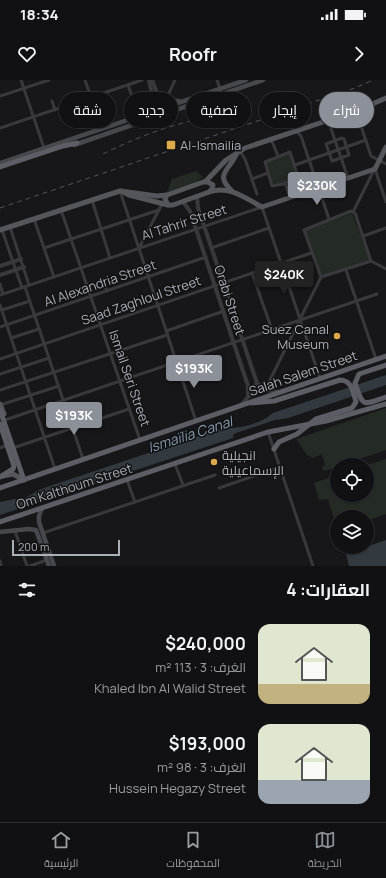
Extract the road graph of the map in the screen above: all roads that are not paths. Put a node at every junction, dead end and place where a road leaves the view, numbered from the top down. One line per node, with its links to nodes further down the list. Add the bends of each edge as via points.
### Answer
1 (21, 80): 12 (street)
2 (49, 80): 12 (street)
3 (85, 80): 14 (street)
4 (142, 80): 11 (street)
5 (149, 80): 17 (street)
6 (152, 80): 18 (street)
7 (175, 80): 19 (street)
8 (217, 80): 13 (street)
9 (246, 80): 13 (main road)
10 (263, 80): 30 (main road)
11 (128, 85): 15 (street); 16 (street)
12 (24, 88): 20 (street); 32 (street)
13 (220, 89): 24 (main road)
14 (89, 92)
15 (106, 92)
16 (130, 92)
17 (152, 92)
18 (159, 92)
19 (168, 92)
20 (0, 96)
21 (386, 98): 27 (main road)
22 (52, 101): 31 (street)
23 (178, 101): 24 (main road)
24 (183, 101): 26 (main road)
25 (386, 101): 28 (main road)
26 (178, 103)
27 (374, 103)
28 (374, 104)
29 (59, 109): 31 (street)
30 (178, 109)
31 (55, 110): 32 (street)
32 (34, 117): 35 (street); 46 (street)
33 (319, 123): 39 (main road)
34 (124, 127): 43 (main road)
35 (0, 128)
36 (101, 128): 46 (main road)
37 (331, 128): 41 (street)
38 (362, 128): 42 (street)
39 (295, 131): 40 (main road); 52 (street, via 301,136)
40 (271, 139): 48 (main road); 50 (street)
41 (335, 140): 44 (street, via 344,138); 47 (street); 49 (street, via 326,144)
42 (366, 140): 44 (street); 53 (street, via 371,156)
43 (77, 144): 57 (highway, via 63,146)
44 (347, 147): 47 (street); 51 (street, via 349,156)
45 (386, 147): 53 (main road)
46 (44, 148): 54 (main road)
47 (338, 150): 49 (street); 51 (street)
48 (239, 151): 61 (street, via 245,159); 62 (main road, via 226,160); 67 (main road, via 222,177 223,182)
49 (328, 153): 51 (street, via 332,161); 52 (street)
50 (278, 156): 56 (street, via 291,153); 59 (street, via 266,161)
51 (342, 159): 60 (street)
52 (309, 160): 56 (street); 64 (street)
53 (379, 161): 55 (street); 58 (main road)
54 (0, 162)
55 (386, 164)
56 (295, 165): 63 (street, via 298,177)
57 (0, 168)
58 (375, 169): 60 (main road, Al Tahrir Street); 72 (street); 80 (street)
59 (268, 173): 61 (street); 63 (street, via 273,187)
60 (348, 178): 64 (main road, Al Tahrir Street)
61 (252, 179): 68 (street)
62 (205, 182): 66 (main road, via 212,184); 69 (main road)
63 (285, 183): 71 (street)
64 (318, 188): 71 (main road, Al Tahrir Street); 82 (street)
65 (120, 191): 69 (main road); 73 (main road); 75 (main road, via 129,196); 83 (street)
66 (210, 192): 67 (main road, via 220,189); 70 (main road)
67 (233, 192): 77 (main road)
68 (257, 194)
69 (167, 195): 76 (main road, via 165,200)
70 (197, 196): 74 (main road); 84 (street, Orabi Street, via 197,205)
71 (290, 197): 77 (main road, Al Tahrir Street)
72 (385, 198)
73 (92, 200): 78 (main road); 88 (street)
74 (183, 202): 76 (main road); 89 (street, Orabi Street, via 190,211)
75 (162, 204): 76 (main road); 79 (street)
76 (168, 206)
77 (262, 207): 84 (street, Al Tahrir Street); 86 (street)
78 (62, 210): 81 (main road); 92 (street, Ismail Seri Street)
79 (159, 210): 83 (street); 94 (street)
80 (353, 212): 82 (street); 91 (street)
81 (34, 219): 85 (main road); 93 (street)
82 (329, 219): 96 (street, via 304,230)
83 (130, 220): 88 (street); 94 (street)
84 (204, 226): 89 (street, Al Tahrir Street); 95 (street, Orabi Street)
85 (10, 227): 90 (main road); 99 (street)
86 (269, 228): 95 (street); 102 (street)
87 (386, 228): 91 (street)
88 (101, 229): 92 (street); 98 (street)
89 (196, 229): 94 (street, Al Tahrir Street); 97 (street, Orabi Street)
90 (1, 230): 101 (street)
91 (363, 236): 100 (street)
92 (72, 239): 93 (street); 105 (street, Ismail Seri Street)
93 (44, 248): 111 (street)
94 (139, 248): 98 (street, Al Tahrir Street); 112 (street)
95 (211, 248): 115 (street, Orabi Street)
96 (312, 253): 102 (street, Saad Zaghloul Street); 113 (street)
97 (206, 257): 112 (street, Al Alexandria Street); 118 (street, Orabi Street)
98 (110, 258): 105 (street, Al Tahrir Street)
99 (21, 259): 101 (street); 104 (street)
100 (371, 261): 106 (street); 108 (street)
101 (13, 262): 103 (street); 107 (street)
102 (281, 263): 109 (street, Saad Zaghloul Street); 131 (street)
103 (0, 266)
104 (24, 267): 107 (street); 117 (street)
105 (81, 267): 111 (street, Al Tahrir Street); 123 (street, Ismail Seri Street)
106 (386, 269)
107 (16, 270): 110 (street); 119 (street)
108 (346, 270): 113 (street); 125 (street)
109 (252, 273): 115 (street, Saad Zaghloul Street); 136 (street)
110 (0, 275)
111 (54, 277): 117 (street, Al Tahrir Street)
112 (148, 277): 120 (street, Al Alexandria Street); 127 (street)
113 (321, 277): 131 (street)
114 (103, 280): 120 (street)
115 (223, 283): 118 (street, Saad Zaghloul Street); 140 (street, Orabi Street)
116 (0, 284): 121 (street)
117 (29, 285): 119 (street, Al Tahrir Street)
118 (215, 286): 127 (street, Saad Zaghloul Street); 129 (street, Orabi Street)
119 (23, 287): 121 (street, Al Tahrir Street); 124 (street)
120 (106, 291): 123 (street, Al Alexandria Street)
121 (2, 294)
122 (377, 294): 125 (street)
123 (91, 296): 130 (street, Al Alexandria Street); 132 (street, Ismail Seri Street)
124 (30, 301): 128 (street); 130 (street)
125 (356, 301): 131 (street); 148 (street)
126 (0, 305): 128 (street)
127 (158, 305): 132 (street, Saad Zaghloul Street); 137 (street)
128 (1, 310): 133 (street)
129 (224, 311): 137 (street); 141 (street, Orabi Street)
130 (34, 315): 133 (street, Al Alexandria Street); 135 (street)
131 (300, 320): 136 (street); 154 (street); 162 (street)
132 (101, 324): 142 (street, Saad Zaghloul Street); 144 (street, Ismail Seri Street)
133 (7, 325): 134 (street, Al Alexandria Street); 139 (street)
134 (0, 327)
135 (39, 329): 139 (street); 142 (street)
136 (272, 330): 140 (street)
137 (166, 331): 138 (street)
138 (167, 335): 144 (street); 149 (street)
139 (11, 338): 143 (street)
140 (243, 340): 141 (street); 157 (street, Orabi Street)
141 (234, 343): 149 (street); 160 (street, Orabi Street)
142 (44, 344): 143 (street, Saad Zaghloul Street); 146 (street)
143 (16, 353): 147 (street, Saad Zaghloul Street); 151 (street)
144 (111, 354): 152 (street); 156 (street, Ismail Seri Street)
145 (386, 356): 148 (highway, Salah Salem Street)
146 (49, 358): 151 (street); 152 (street)
147 (0, 359)
148 (376, 360): 154 (highway, Salah Salem Street)
149 (177, 362): 156 (street); 177 (street)
150 (386, 365): 158 (highway, via 359,374)
151 (21, 367): 153 (street); 155 (street)
152 (54, 372): 155 (street); 159 (street)
153 (0, 374)
154 (320, 378): 163 (highway, Salah Salem Street)
155 (26, 381): 161 (street); 164 (street)
156 (120, 381): 168 (street); 173 (street, Ismail Seri Street)
157 (257, 383): 160 (street, via 254,387); 162 (street)
158 (352, 384): 167 (highway); 169 (highway, via 340,380 274,401)
159 (59, 386): 164 (street); 168 (street)
160 (249, 387): 165 (street, Orabi Street)
161 (0, 390)
162 (265, 390): 163 (street); 165 (street, via 257,390)
163 (281, 392): 169 (highway, Salah Salem Street)
164 (30, 395): 170 (street); 175 (street)
165 (248, 397): 172 (street)
166 (386, 397): 167 (highway, via 368,403)
167 (358, 400): 179 (highway, via 352,408 319,418)
168 (64, 401): 175 (street); 180 (street)
169 (247, 403): 172 (highway, Salah Salem Street)
170 (0, 404): 176 (main road)
171 (386, 404): 179 (highway, Om Kalthoum Street)
172 (241, 405): 177 (highway, Salah Salem Street)
173 (129, 409): 180 (street); 184 (street, Ismail Seri Street)
174 (0, 410): 182 (highway)
175 (35, 410): 176 (street); 183 (street)
176 (6, 420): 182 (main road)
177 (196, 421): 184 (highway, Salah Salem Street)
178 (0, 424): 182 (highway)
179 (309, 425): 181 (highway, Om Kalthoum Street); 188 (highway, via 279,442)
180 (73, 428): 183 (street); 189 (street)
181 (268, 432): 188 (street); 190 (highway, Om Kalthoum Street)
182 (4, 433): 185 (highway); 187 (highway)
183 (45, 438): 187 (street); 192 (street)
184 (140, 440): 189 (highway, Salah Salem Street)
185 (7, 445): 186 (street); 194 (highway, via 14,467)
186 (0, 448)
187 (13, 448): 195 (highway)
188 (274, 449): 191 (street)
189 (83, 459): 192 (highway, Salah Salem Street)
190 (175, 464): 196 (highway, Om Kalthoum Street); 197 (street)
191 (280, 467): 199 (street); 212 (street)
192 (55, 469): 195 (highway, Salah Salem Street)
193 (215, 475): 197 (street)
194 (0, 477): 195 (main road, via 13,474)
195 (24, 480): 198 (highway, Salah Salem Street)
196 (127, 480): 200 (street); 201 (highway, Om Kalthoum Street)
197 (183, 485): 200 (street)
198 (0, 488)
199 (219, 488)
200 (135, 502): 205 (street)
201 (42, 508): 202 (highway, Om Kalthoum Street); 205 (main road, via 38,519)
202 (0, 522)
203 (15, 531): 204 (main road); 206 (main road, via 36,530); 209 (street)
204 (0, 532)
205 (43, 533): 211 (main road)
206 (47, 560): 209 (street); 210 (main road)
207 (0, 561): 208 (street)
208 (1, 566)
209 (28, 566)
210 (49, 566)
211 (54, 566)
212 (313, 566)

